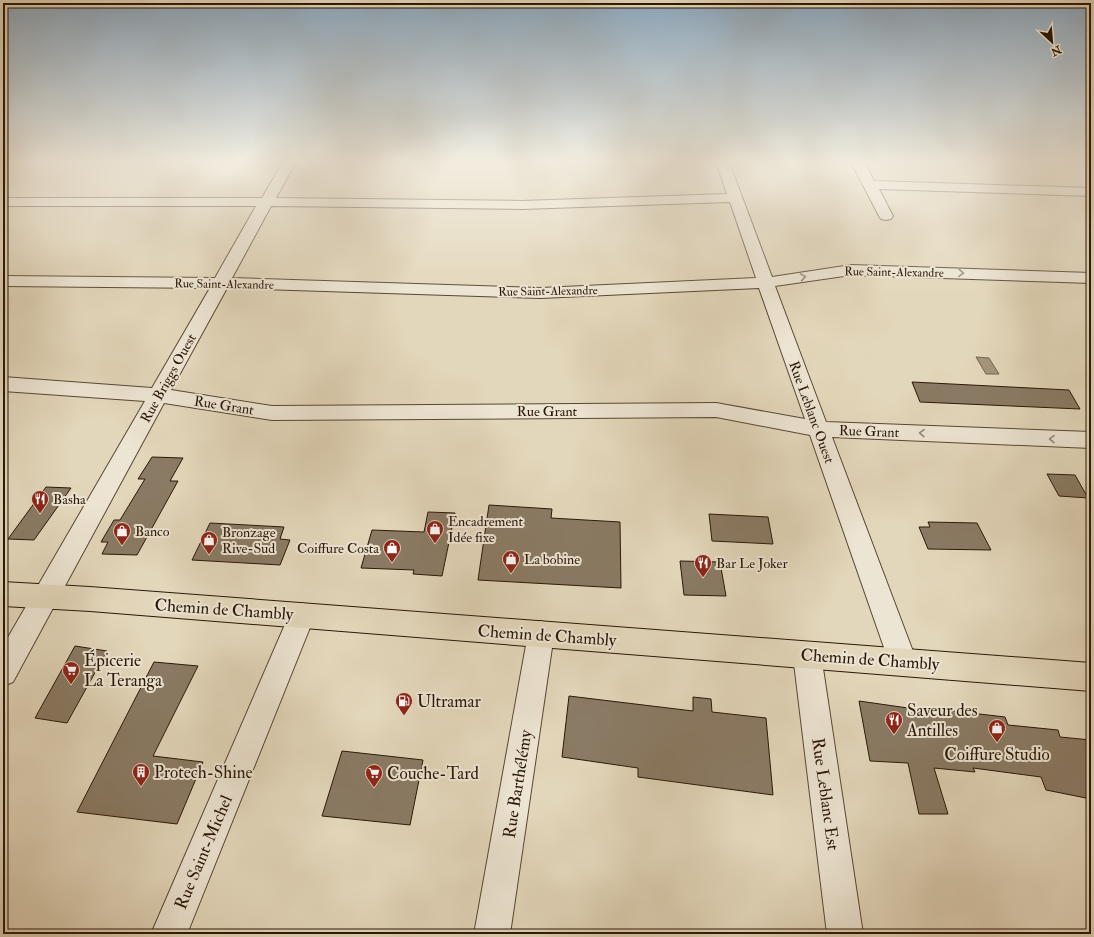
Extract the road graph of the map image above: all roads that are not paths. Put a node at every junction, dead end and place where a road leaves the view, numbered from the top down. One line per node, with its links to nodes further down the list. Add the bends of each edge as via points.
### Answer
1 (264, 206): 7 (street, Rue Briggs Ouest)
2 (738, 206): 8 (street, Rue Leblanc Ouest)
3 (881, 206): 4 (street)
4 (886, 216)
5 (1091, 278): 8 (street, Rue Saint-Alexandre, one-way to 5, via 851,270)
6 (3, 281): 7 (street, Rue Saint-Alexandre)
7 (221, 283): 8 (street, Rue Saint-Alexandre, via 541,293); 10 (street, Rue Briggs Ouest)
8 (765, 283): 11 (street, Rue Leblanc Ouest)
9 (3, 384): 10 (street, Rue Grant)
10 (158, 395): 11 (street, Rue Grant, via 272,413 716,410); 14 (street, Rue Briggs Ouest)
11 (818, 429): 12 (street, Rue Grant, one-way to 11); 18 (street, Rue Leblanc Ouest)
12 (1091, 440)
13 (3, 594): 14 (main road, Chemin de Chambly)
14 (46, 596): 15 (main road, Chemin de Chambly); 19 (street, Rue Briggs Ouest)
15 (302, 616): 16 (main road, Chemin de Chambly); 21 (street, Rue Saint-Michel)
16 (541, 634): 17 (main road, Chemin de Chambly); 22 (street, Rue Barthélémy)
17 (806, 654): 18 (main road, Chemin de Chambly); 23 (street, Rue Leblanc Est)
18 (903, 662): 20 (main road, Chemin de Chambly)
19 (3, 672)
20 (1091, 677)
21 (168, 934)
22 (492, 934)
23 (845, 934)

